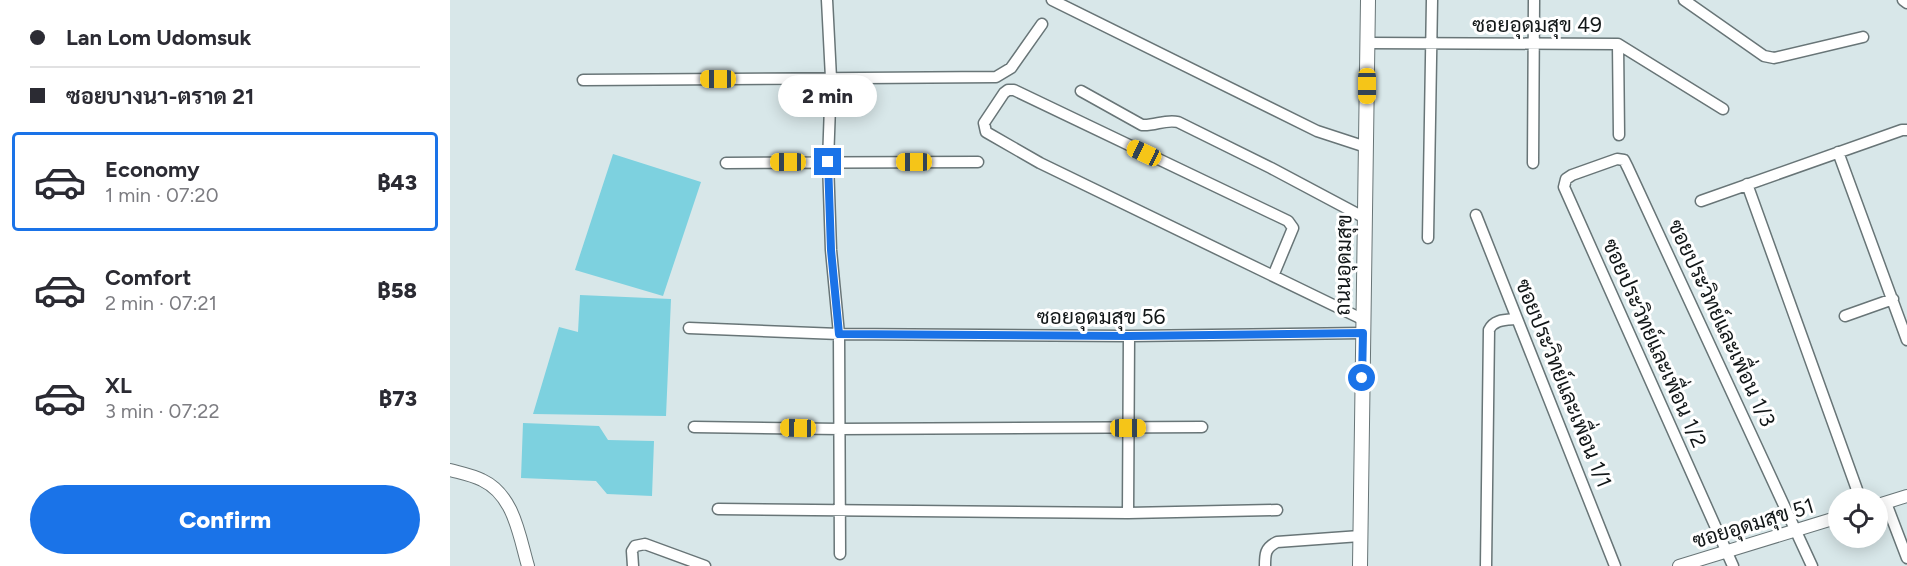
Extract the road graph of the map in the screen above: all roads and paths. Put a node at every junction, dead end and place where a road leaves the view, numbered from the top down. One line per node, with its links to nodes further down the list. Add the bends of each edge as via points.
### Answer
1 (827, 0): 16 (street)
2 (1052, 0): 9 (street)
3 (1432, 0): 13 (street)
4 (1534, 0): 14 (street)
5 (1684, 0): 11 (street, via 1764,56 1774,58)
6 (1903, 0): 8 (street)
7 (1365, 1): 12 (main road, ถนนอุดมสุข)
8 (1907, 3)
9 (1067, 4): 22 (street, via 1317,130)
10 (1042, 24): 16 (street, via 1011,68 996,77)
11 (1863, 37)
12 (1368, 43): 13 (street, ซอยอุดมสุข 49); 22 (main road, ถนนอุดมสุข)
13 (1431, 43): 14 (street, ซอยอุดมสุข 49); 33 (street)
14 (1535, 43): 15 (street, ซอยอุดมสุข 49); 27 (street)
15 (1618, 44): 19 (street, ซอยอุดมสุข 49); 21 (street)
16 (831, 78): 17 (street); 24 (street)
17 (583, 80)
18 (1081, 91): 32 (street, via 1142,125 1178,122)
19 (1723, 109)
20 (1907, 130): 23 (street)
21 (1619, 135)
22 (1366, 147): 32 (main road, ถนนอุดมสุข)
23 (1838, 152): 29 (street); 35 (street)
24 (828, 162): 25 (street); 26 (street); 40 (street)
25 (978, 162)
26 (726, 163)
27 (1533, 164)
28 (1594, 167): 57 (street, ซอยประวิทย์และเพื่อน 1/3, via 1624,160); 59 (street, ซอยประวิทย์และเพื่อน 1/2, via 1566,179 1564,188)
29 (1748, 184): 30 (street); 48 (street)
30 (1701, 201)
31 (1476, 215): 37 (street, ซอยประวิทย์และเพื่อน 1/1)
32 (1365, 219): 38 (main road, ถนนอุดมสุข)
33 (1428, 238)
34 (1273, 276): 34 (street, via 1040,163 986,132 984,123 1004,93 1014,90 1288,221 1293,228); 38 (street)
35 (1893, 299): 36 (street); 42 (street)
36 (1845, 316)
37 (1517, 318): 67 (street, via 1497,321 1488,330); 68 (street, ซอยประวิทย์และเพื่อน 1/1)
38 (1363, 326): 41 (street, ซอยอุดมสุข 56); 58 (main road, ถนนอุดมสุข)
39 (689, 328): 40 (street, ซอยอุดมสุข 56)
40 (839, 334): 41 (street, ซอยอุดมสุข 56); 46 (street)
41 (1129, 336): 44 (street)
42 (1907, 340)
43 (694, 427): 46 (street)
44 (1128, 428): 45 (street); 46 (street); 54 (street)
45 (1202, 428)
46 (840, 429): 53 (street)
47 (450, 470): 62 (street, via 482,480 500,492 513,515)
48 (1856, 488)
49 (1907, 496): 50 (street)
50 (1888, 502)
51 (718, 509): 53 (street)
52 (1277, 510): 54 (street)
53 (840, 511): 54 (street); 60 (street)
54 (1128, 513)
55 (1888, 517): 61 (street)
56 (1828, 520): 57 (street, ซอยอุดมสุข 51)
57 (1797, 530): 59 (street, ซอยอุดมสุข 51); 71 (street)
58 (1360, 536): 65 (street, via 1277,542 1265,552); 66 (main road, ถนนอุดมสุข)
59 (1726, 551): 69 (street, ซอยอุดมสุข 51); 70 (street)
60 (840, 554)
61 (1907, 558)
62 (528, 566)
63 (633, 566): 64 (street, via 632,551 639,544)
64 (703, 566)
65 (1265, 566)
66 (1360, 566)
67 (1486, 566)
68 (1615, 566)
69 (1679, 566)
70 (1733, 566)
71 (1812, 566)

